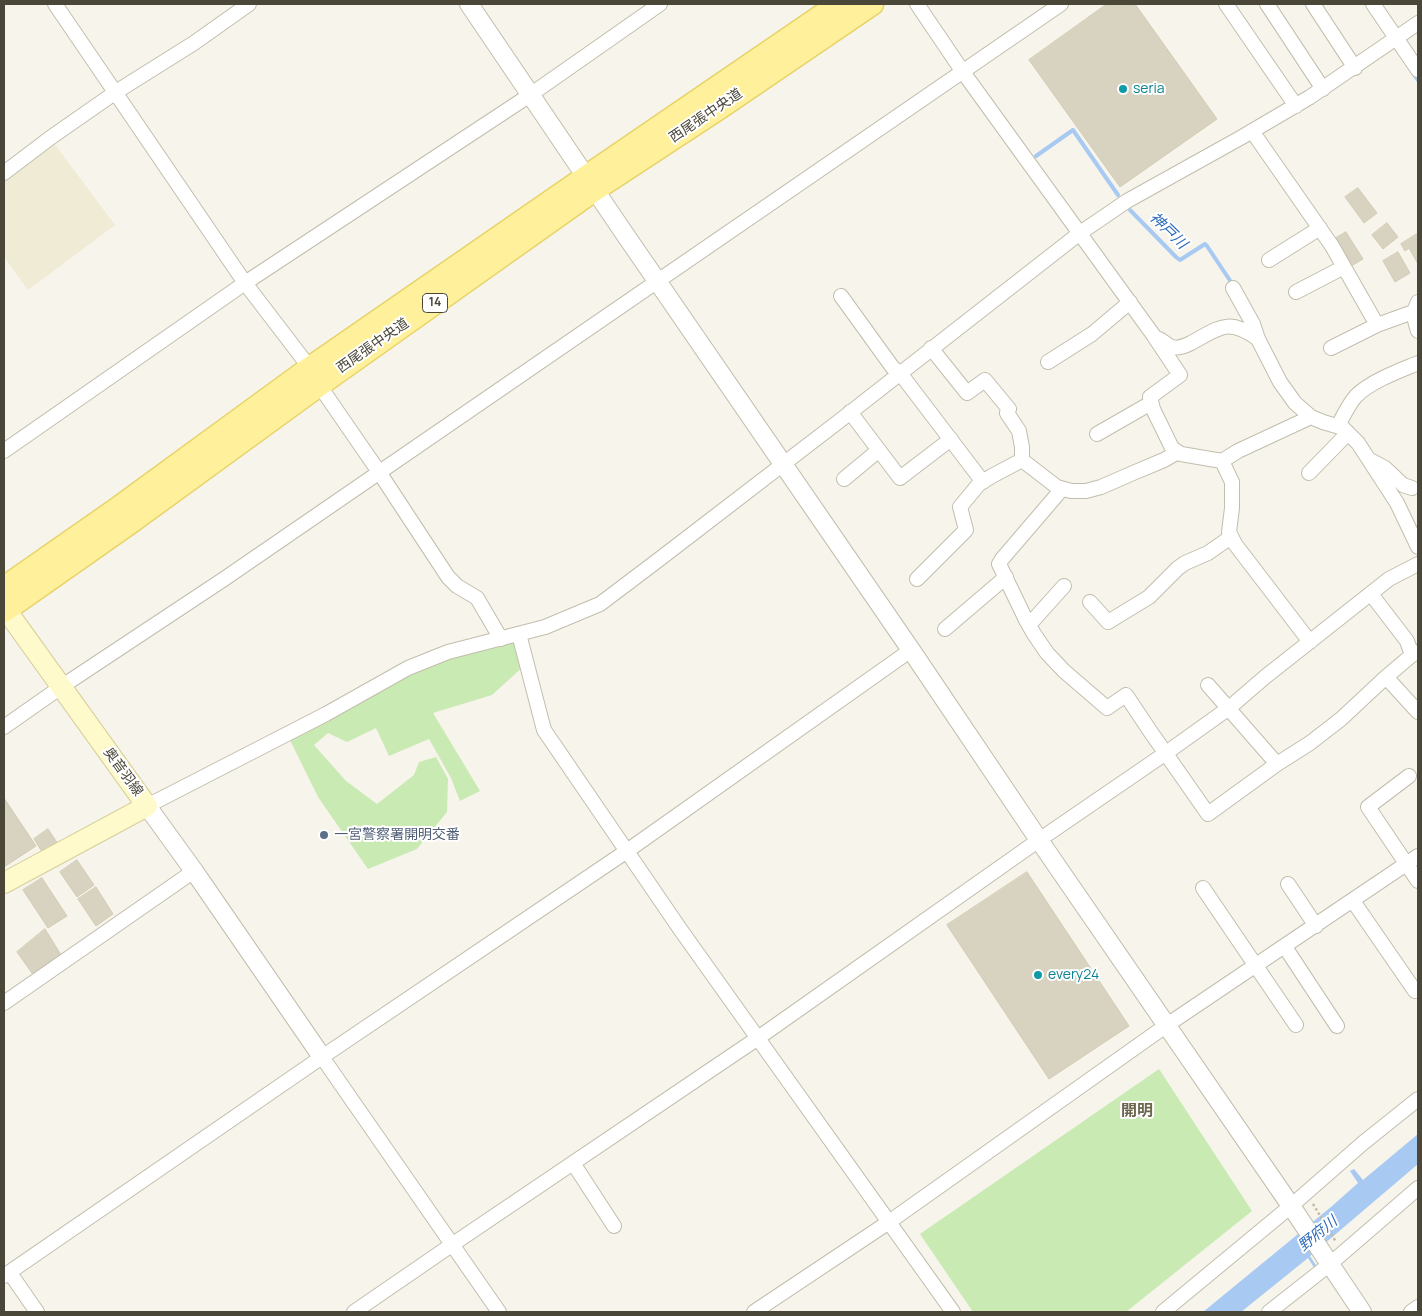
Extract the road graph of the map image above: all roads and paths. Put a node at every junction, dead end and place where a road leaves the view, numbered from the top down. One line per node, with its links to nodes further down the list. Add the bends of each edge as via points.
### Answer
1 (55, 4): 19 (street)
2 (249, 4): 19 (street)
3 (469, 4): 20 (street)
4 (660, 4): 20 (street)
5 (839, 4): 24 (main road, 西尾張中央道 / 14)
6 (872, 4): 24 (main road, 西尾張中央道 / 14, via 719,108)
7 (917, 4): 17 (street)
8 (1060, 4): 17 (street)
9 (1226, 4): 21 (street)
10 (1267, 4): 18 (street)
11 (1313, 4): 15 (street)
12 (1373, 4): 14 (street)
13 (1418, 23): 14 (street)
14 (1397, 38): 15 (street); 16 (street)
15 (1355, 68): 18 (street)
16 (1418, 70)
17 (963, 72): 26 (street); 29 (street)
18 (1322, 89): 21 (street)
19 (116, 92): 23 (street); 30 (street)
20 (530, 95): 24 (street); 30 (street)
21 (1296, 106): 22 (street)
22 (1252, 131): 25 (street); 26 (street, via 1127,201)
23 (4, 173)
24 (590, 183): 29 (street); 45 (main road, 西尾張中央道 / 14)
25 (1320, 228): 27 (street); 28 (street)
26 (1080, 232): 34 (street); 40 (street)
27 (1269, 260)
28 (1344, 267): 32 (street); 36 (street)
29 (657, 281): 58 (street); 59 (street)
30 (245, 283): 45 (street); 53 (street)
31 (1233, 288): 39 (street)
32 (1296, 292)
33 (841, 296): 44 (street, via 893,368)
34 (1130, 302): 38 (street); 42 (street, via 1092,334)
35 (1416, 307): 36 (street); 37 (street, via 1414,319)
36 (1377, 325): 41 (street)
37 (1418, 331)
38 (1154, 336): 39 (street, via 1171,347 1184,346 1228,326 1246,330); 46 (street, via 1180,375 1150,397)
39 (1258, 339): 48 (street, via 1280,382 1295,403)
40 (931, 348): 44 (street); 56 (street, via 967,393 985,380 1009,409 1007,413 1019,431)
41 (1331, 348)
42 (1048, 362)
43 (1418, 363): 49 (street, via 1369,386 1356,396 1342,417)
44 (900, 373): 47 (street); 51 (street)
45 (314, 377): 59 (street); 71 (main road, 西尾張中央道 / 14); 74 (main road, 西尾張中央道 / 14, via 128,524)
46 (1151, 403): 50 (street); 54 (street, via 1172,448)
47 (850, 412): 52 (street); 58 (street)
48 (1312, 417): 49 (street); 57 (street)
49 (1343, 430): 55 (street, via 1358,443); 60 (street)
50 (1097, 434)
51 (951, 439): 52 (street, via 900,478); 62 (street)
52 (879, 450): 61 (street)
53 (4, 452)
54 (1178, 452): 57 (street); 64 (street, via 1101,487)
55 (1368, 458): 63 (street, via 1385,468 1402,485); 66 (street, via 1397,504)
56 (1022, 460): 62 (street); 64 (street)
57 (1222, 461): 65 (street, via 1232,482)
58 (782, 464): 77 (street, via 600,604); 80 (street)
59 (379, 472): 78 (street, via 448,577 477,598); 84 (street)
60 (1309, 473)
61 (844, 479)
62 (983, 482): 69 (street, via 960,507 966,530)
63 (1412, 488)
64 (1062, 489): 68 (street, via 1002,559 999,564)
65 (1231, 537): 73 (street, via 1208,553 1185,563 1149,597 1108,622); 79 (street)
66 (1418, 547)
67 (1418, 564): 72 (street)
68 (1006, 577): 75 (street); 76 (street)
69 (917, 579)
70 (1064, 586): 75 (street)
71 (4, 588)
72 (1371, 594): 79 (street); 81 (street)
73 (1090, 602)
74 (4, 609): 84 (main road, 奥音羽線)
75 (1029, 625): 88 (street, via 1064,671 1108,708 1126,695)
76 (945, 628)
77 (519, 634): 78 (street); 93 (street, via 544,730)
78 (501, 639): 91 (street, via 448,652 408,668)
79 (1310, 642): 85 (street)
80 (911, 650): 92 (street); 93 (street)
81 (1415, 654): 82 (street)
82 (1386, 678): 86 (street); 89 (street, via 1341,719)
83 (1208, 685): 85 (street)
84 (61, 686): 87 (street); 91 (main road, 奥音羽線)
85 (1229, 708): 88 (street); 89 (street)
86 (1418, 712)
87 (4, 728)
88 (1166, 753): 89 (street, via 1208,814); 92 (street)
89 (1278, 764)
90 (1409, 776): 94 (street, via 1368,806)
91 (147, 806): 95 (street); 97 (main road, 奥音羽線)
92 (1039, 840): 107 (street); 109 (street)
93 (627, 852): 109 (street); 110 (street)
94 (1412, 860): 96 (street); 100 (street)
95 (194, 872): 105 (street); 110 (street)
96 (1418, 881)
97 (4, 883)
98 (1288, 884): 101 (street)
99 (1202, 888): 103 (street)
100 (1353, 901): 101 (street); 104 (street)
101 (1316, 926): 102 (street)
102 (1285, 947): 103 (street); 108 (street)
103 (1256, 967): 106 (street); 107 (street)
104 (1415, 991)
105 (4, 1003)
106 (1296, 1025)
107 (1167, 1026): 115 (street); 116 (street)
108 (1337, 1026)
109 (758, 1038): 112 (street); 116 (street)
110 (322, 1057): 118 (street); 121 (street)
111 (1418, 1099): 115 (street)
112 (573, 1163): 117 (street); 118 (street)
113 (1418, 1188): 120 (street)
114 (1311, 1200): 119 (path)
115 (1291, 1206): 120 (street); 128 (street)
116 (889, 1222): 126 (street); 127 (street)
117 (614, 1226)
118 (453, 1244): 124 (street); 125 (street)
119 (1339, 1248)
120 (1330, 1264): 129 (street); 130 (street)
121 (7, 1274): 123 (street)
122 (1418, 1307): 131 (street)
123 (37, 1312)
124 (354, 1312)
125 (499, 1312)
126 (754, 1312)
127 (953, 1312)
128 (1163, 1312)
129 (1269, 1312)
130 (1362, 1312)
131 (1410, 1312)

